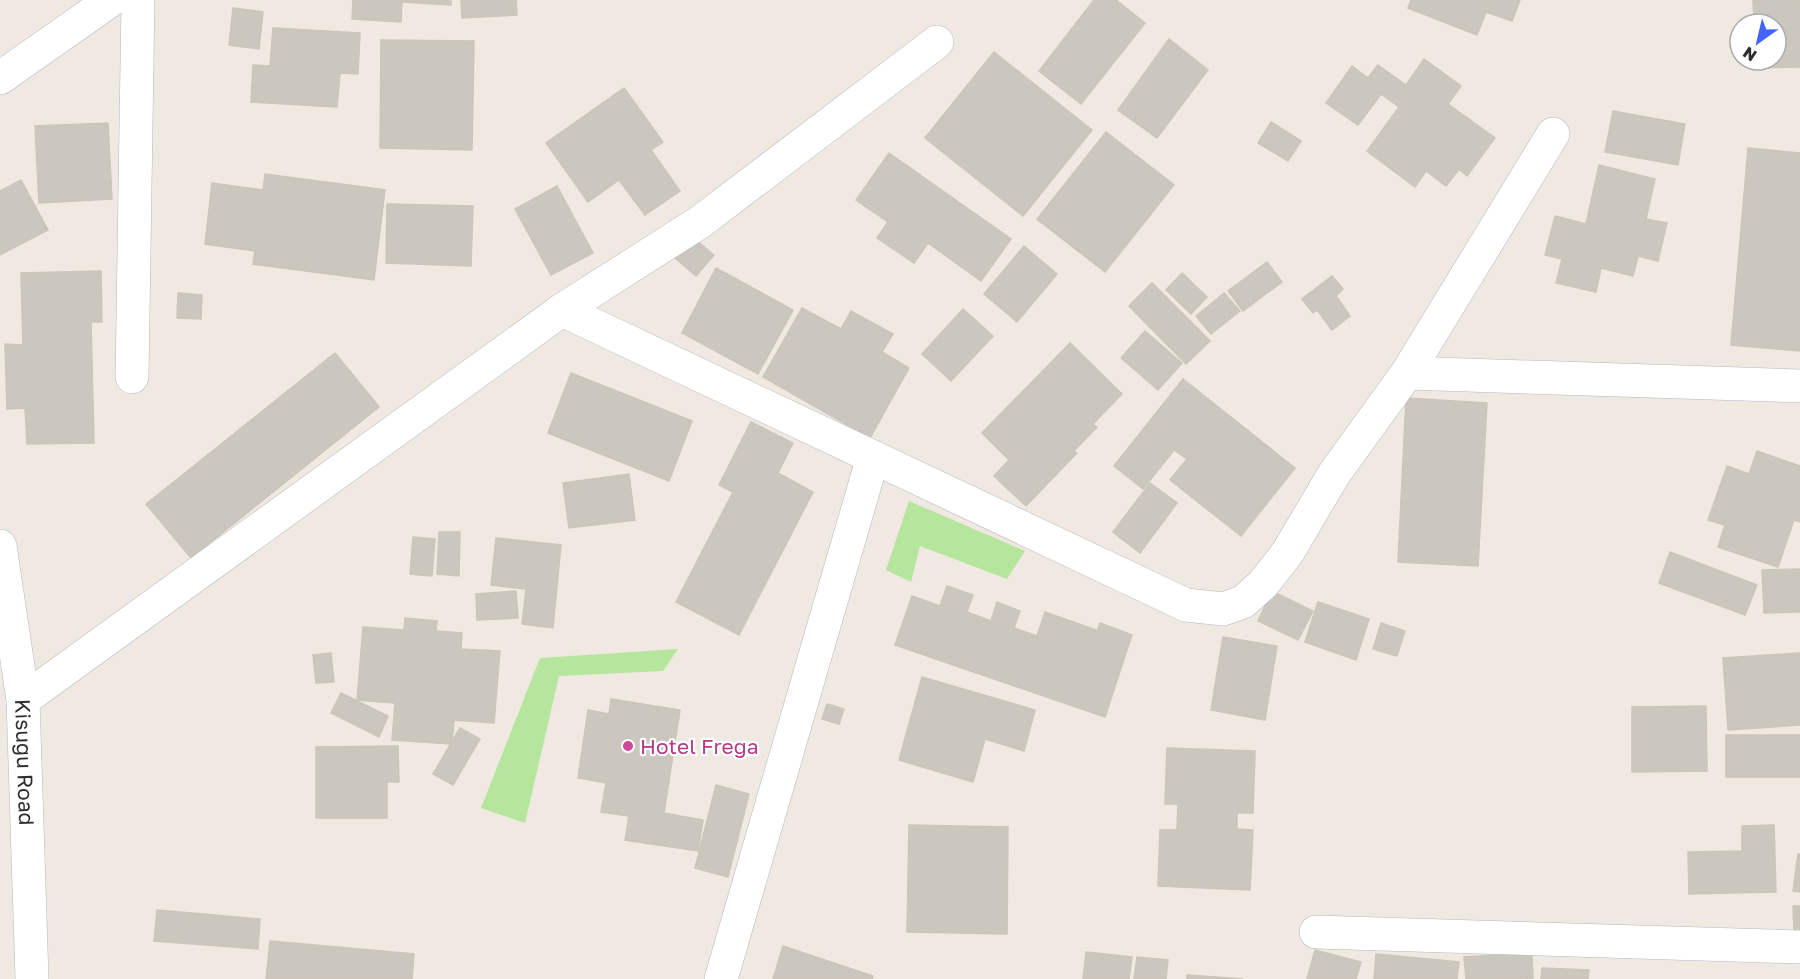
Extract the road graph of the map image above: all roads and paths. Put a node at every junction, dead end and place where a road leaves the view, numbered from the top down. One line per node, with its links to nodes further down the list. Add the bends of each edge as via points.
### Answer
1 (111, 0): 4 (street)
2 (138, 0): 8 (street)
3 (936, 42): 6 (street, via 700,222)
4 (0, 78)
5 (1553, 134): 7 (street)
6 (562, 310): 10 (street); 12 (street)
7 (1407, 373): 9 (street); 10 (street, via 1334,474 1288,552 1263,584 1242,602 1223,609 1186,605)
8 (132, 377)
9 (1800, 386)
10 (873, 457): 16 (street)
11 (0, 546): 12 (street, Kisugu Road)
12 (23, 700): 15 (street, Kisugu Road)
13 (1316, 932): 14 (street)
14 (1800, 947)
15 (32, 979)
16 (721, 979)

